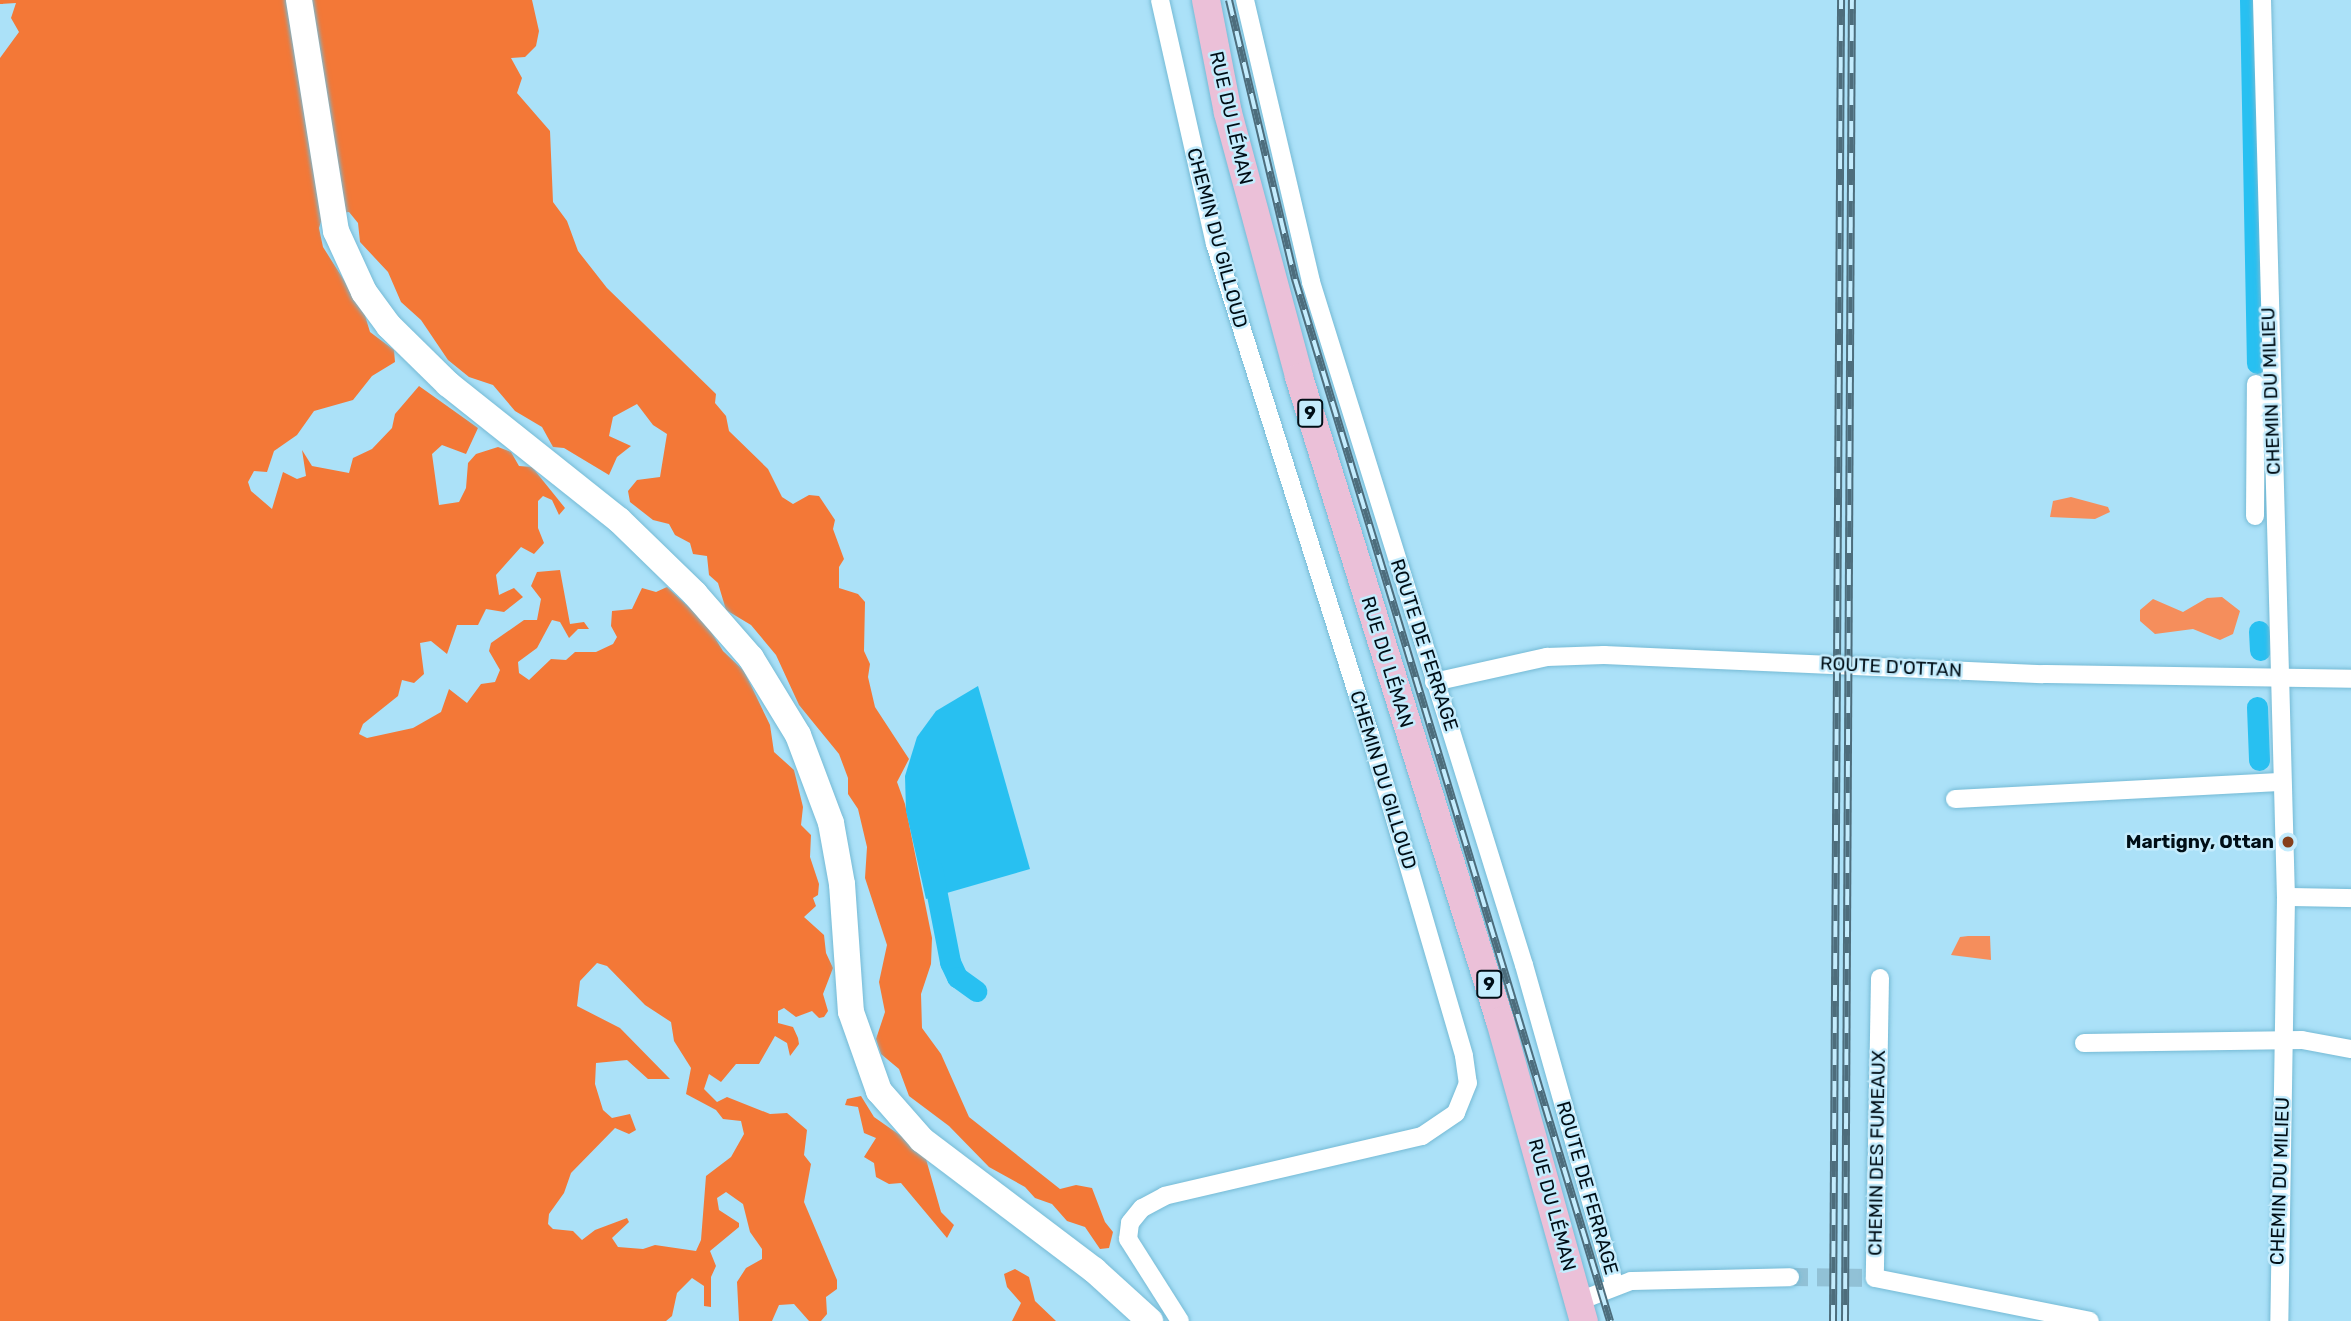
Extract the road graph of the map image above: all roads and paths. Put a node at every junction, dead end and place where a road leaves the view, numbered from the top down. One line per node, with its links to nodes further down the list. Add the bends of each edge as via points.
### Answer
1 (299, 0): 22 (street, via 336,231 364,292 389,326 447,384 619,520 704,603 751,658 798,735 831,823 842,884 851,1012 879,1091 913,1132 1094,1270)
2 (1160, 0): 23 (street, CHEMIN DU GILLOUD, via 1216,244 1370,734 1468,1083 1456,1113 1422,1136 1165,1196 1142,1208 1130,1223 1128,1239)
3 (1206, 0): 21 (main road, RUE DU LÉMAN / 9, via 1228,113 1299,377 1500,1021)
4 (1245, 0): 10 (street, ROUTE DE FERRAGE, via 1311,282)
5 (2262, 0): 9 (street, CHEMIN DU MILIEU)
6 (2256, 384): 7 (street)
7 (2255, 516)
8 (2351, 679): 9 (street, ROUTE D'OTTAN)
9 (2281, 680): 10 (street, ROUTE D'OTTAN, via 1604,655 1547,657); 11 (street, CHEMIN DU MILIEU)
10 (1434, 682): 20 (street, ROUTE DE FERRAGE, via 1524,965)
11 (2280, 782): 12 (street); 13 (street, CHEMIN DU MILIEU)
12 (1955, 799)
13 (2286, 897): 14 (street); 16 (street, CHEMIN DU MILIEU)
14 (2351, 898)
15 (1880, 978): 24 (street, CHEMIN DES FUMEAUX, via 1875,1278)
16 (2283, 1040): 17 (street); 18 (street); 25 (street, CHEMIN DU MILIEU)
17 (2084, 1042)
18 (2351, 1049)
19 (1790, 1277): 20 (street, via 1631,1281)
20 (1615, 1286): 21 (street)
21 (1581, 1311)
22 (1150, 1321)
23 (1180, 1321)
24 (2090, 1321)
25 (2279, 1321)

